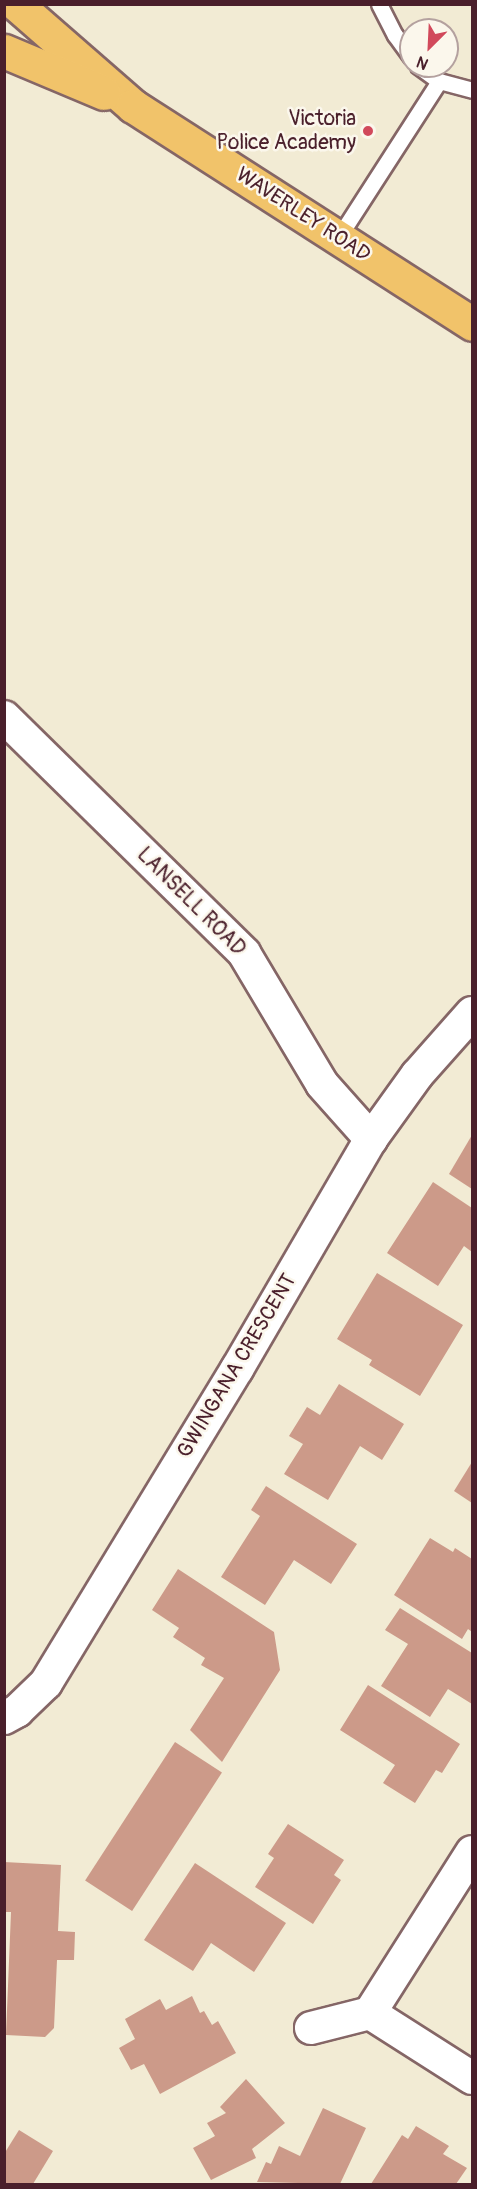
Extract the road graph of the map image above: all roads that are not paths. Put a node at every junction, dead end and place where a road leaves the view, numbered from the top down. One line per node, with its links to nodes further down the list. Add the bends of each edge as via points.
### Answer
1 (8, 4): 4 (main road)
2 (16, 4): 10 (main road, WAVERLEY ROAD)
3 (379, 4): 5 (lane)
4 (4, 17)
5 (399, 40)
6 (4, 51): 10 (main road, WAVERLEY ROAD)
7 (435, 78): 8 (lane)
8 (439, 81): 9 (lane); 11 (lane)
9 (472, 90)
10 (133, 106): 11 (main road, WAVERLEY ROAD)
11 (338, 238): 12 (main road, WAVERLEY ROAD)
12 (472, 324)
13 (4, 717): 15 (street, LANSELL ROAD, via 244,953 322,1084)
14 (472, 1013): 15 (street, GWINGANA CRESCENT, via 417,1075)
15 (371, 1139): 16 (street, GWINGANA CRESCENT, via 46,1683)
16 (4, 1718)
17 (472, 1852): 18 (street)
18 (370, 2013): 19 (street); 20 (street)
19 (311, 2028)
20 (472, 2078)

